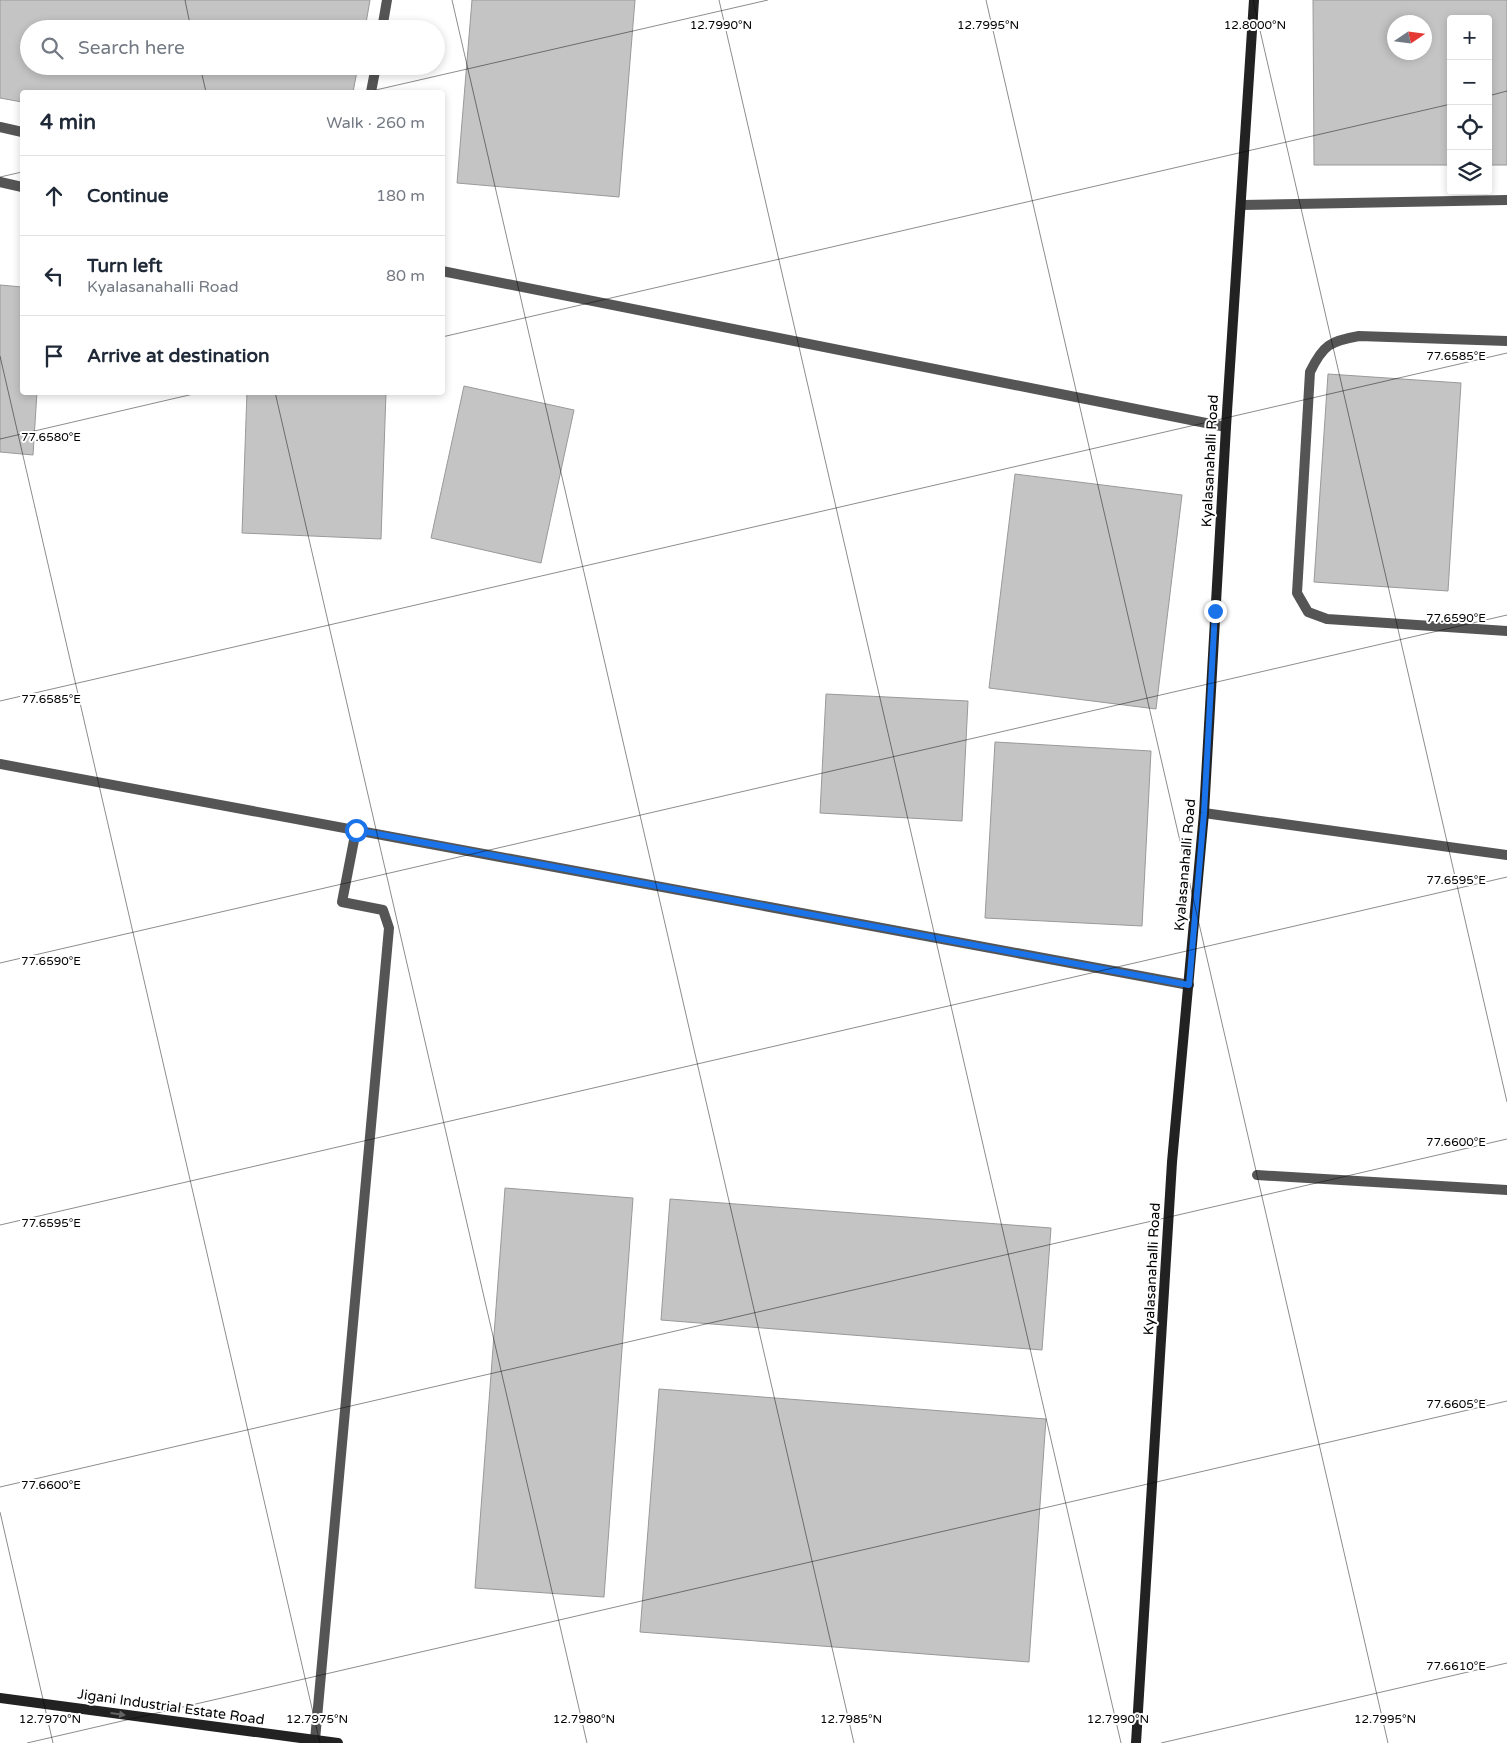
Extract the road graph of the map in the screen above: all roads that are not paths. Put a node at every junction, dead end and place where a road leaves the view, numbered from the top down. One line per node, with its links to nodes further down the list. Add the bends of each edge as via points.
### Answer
1 (387, 0): 3 (street)
2 (1254, 0): 11 (street, Kyalasanahalli Road)
3 (384, 20)
4 (374, 75): 5 (street)
5 (371, 90)
6 (0, 127): 7 (street)
7 (20, 132)
8 (0, 182): 9 (street)
9 (20, 187)
10 (1507, 200): 11 (street)
11 (1240, 205): 14 (street, Kyalasanahalli Road)
12 (445, 272): 14 (street)
13 (1507, 341): 15 (street, via 1360,336 1337,340 1320,351 1310,372 1297,592 1308,612 1327,619)
14 (1226, 427): 17 (street, Kyalasanahalli Road)
15 (1507, 631)
16 (0, 764): 18 (street)
17 (1204, 813): 19 (street); 20 (street, Kyalasanahalli Road)
18 (356, 830): 20 (street); 25 (street, via 342,902 382,910 389,928)
19 (1507, 855)
20 (1189, 985): 24 (street, Kyalasanahalli Road, via 1172,1162)
21 (1257, 1175): 22 (street)
22 (1507, 1190)
23 (0, 1698): 25 (street, Jigani Industrial Estate Road, one-way to 25)
24 (1138, 1732): 27 (street, Kyalasanahalli Road); 28 (street)
25 (315, 1740): 26 (street, Jigani Industrial Estate Road)
26 (338, 1743)
27 (1136, 1743)
28 (1145, 1743)

